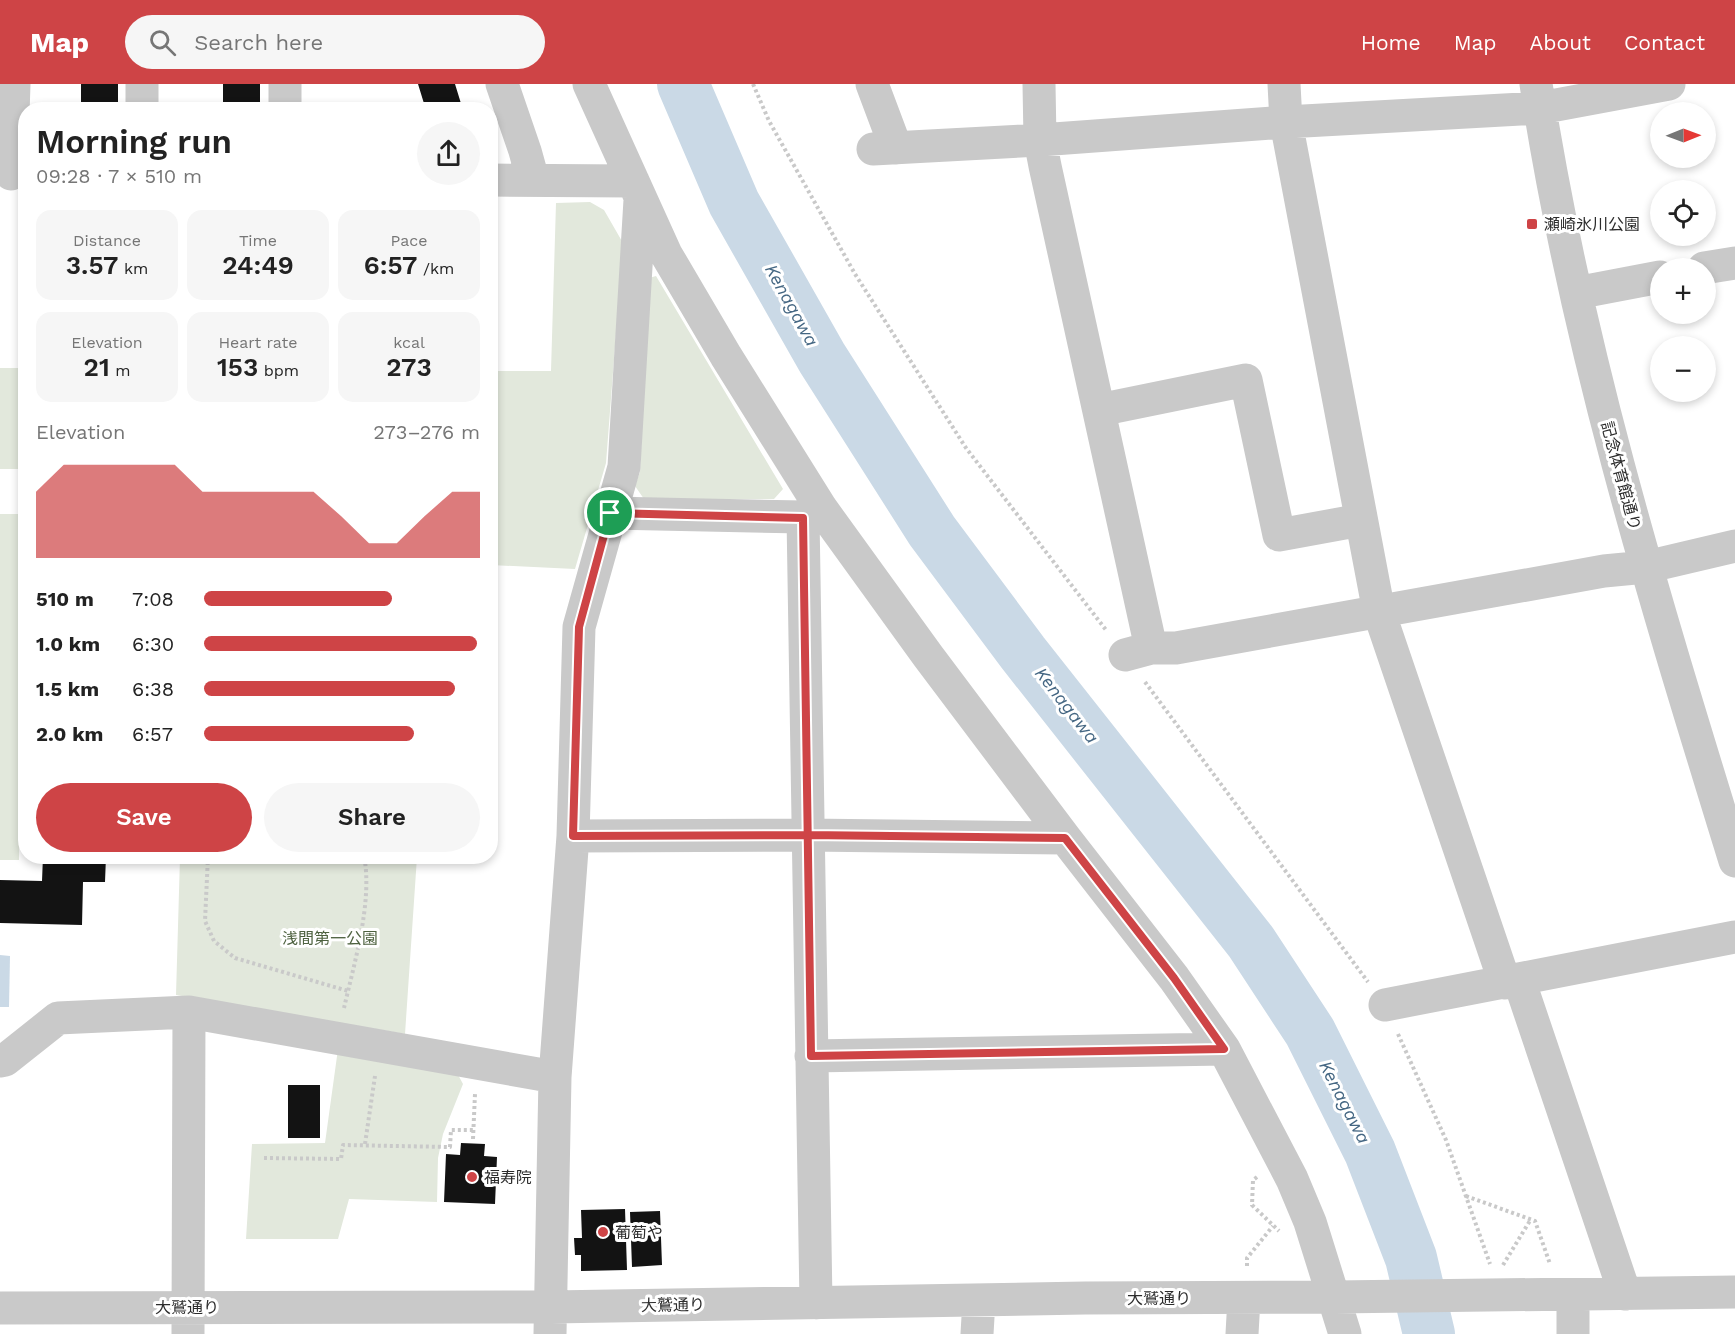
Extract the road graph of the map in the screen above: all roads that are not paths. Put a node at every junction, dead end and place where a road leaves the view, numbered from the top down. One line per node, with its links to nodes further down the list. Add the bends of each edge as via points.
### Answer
1 (14, 84): 15 (street)
2 (142, 84): 11 (street)
3 (285, 84): 12 (street)
4 (502, 84): 17 (street)
5 (589, 84): 18 (street)
6 (872, 84): 14 (street, via 884,148)
7 (1038, 84): 14 (street)
8 (1284, 84): 13 (street)
9 (1669, 84): 10 (street)
10 (1538, 96): 13 (street); 22 (street, 記念体育館通り)
11 (142, 102)
12 (285, 102)
13 (1286, 122): 14 (street); 26 (street)
14 (1040, 140): 23 (street)
15 (12, 174)
16 (498, 180): 17 (street)
17 (533, 180): 18 (street)
18 (630, 187): 24 (street, via 624,467); 25 (street)
19 (1735, 263): 20 (street)
20 (1716, 266)
21 (1650, 279): 22 (street)
22 (1576, 293): 28 (street, 記念体育館通り, via 1596,384)
23 (1099, 410): 26 (street, via 1246,380 1279,535); 29 (street, via 1138,651 1176,648)
24 (610, 513): 25 (street); 31 (street, via 579,627)
25 (812, 513): 30 (street); 32 (street, via 935,665)
26 (1361, 520): 29 (street)
27 (1735, 546): 28 (street)
28 (1646, 567): 29 (street, via 1604,571); 33 (street, 記念体育館通り)
29 (1379, 612): 35 (street)
30 (807, 835): 31 (street); 32 (street); 39 (street)
31 (573, 836): 41 (street)
32 (1065, 838): 38 (street)
33 (1735, 861)
34 (1735, 937): 35 (street)
35 (1512, 982): 36 (street); 45 (street)
36 (1385, 1005)
37 (189, 1012): 40 (street, via 58,1018); 41 (street); 50 (street)
38 (1224, 1049): 39 (street); 46 (street, via 1292,1179)
39 (811, 1056): 48 (street)
40 (0, 1061)
41 (555, 1077): 51 (street)
42 (1245, 1282): 46 (street, 大鷲通り); 47 (street, 大鷲通り); 53 (street)
43 (1735, 1292): 45 (street, 大鷲通り)
44 (1572, 1294): 45 (street, 大鷲通り); 46 (street, 大鷲通り, via 1498,1285); 55 (street)
45 (1625, 1294)
46 (1340, 1297): 54 (street)
47 (979, 1300): 48 (street, 大鷲通り); 52 (street)
48 (816, 1303): 51 (street, 大鷲通り)
49 (0, 1308): 50 (street, 大鷲通り)
50 (188, 1321): 51 (street, 大鷲通り)
51 (550, 1321)
52 (977, 1334)
53 (1242, 1334)
54 (1345, 1334)
55 (1573, 1334)

